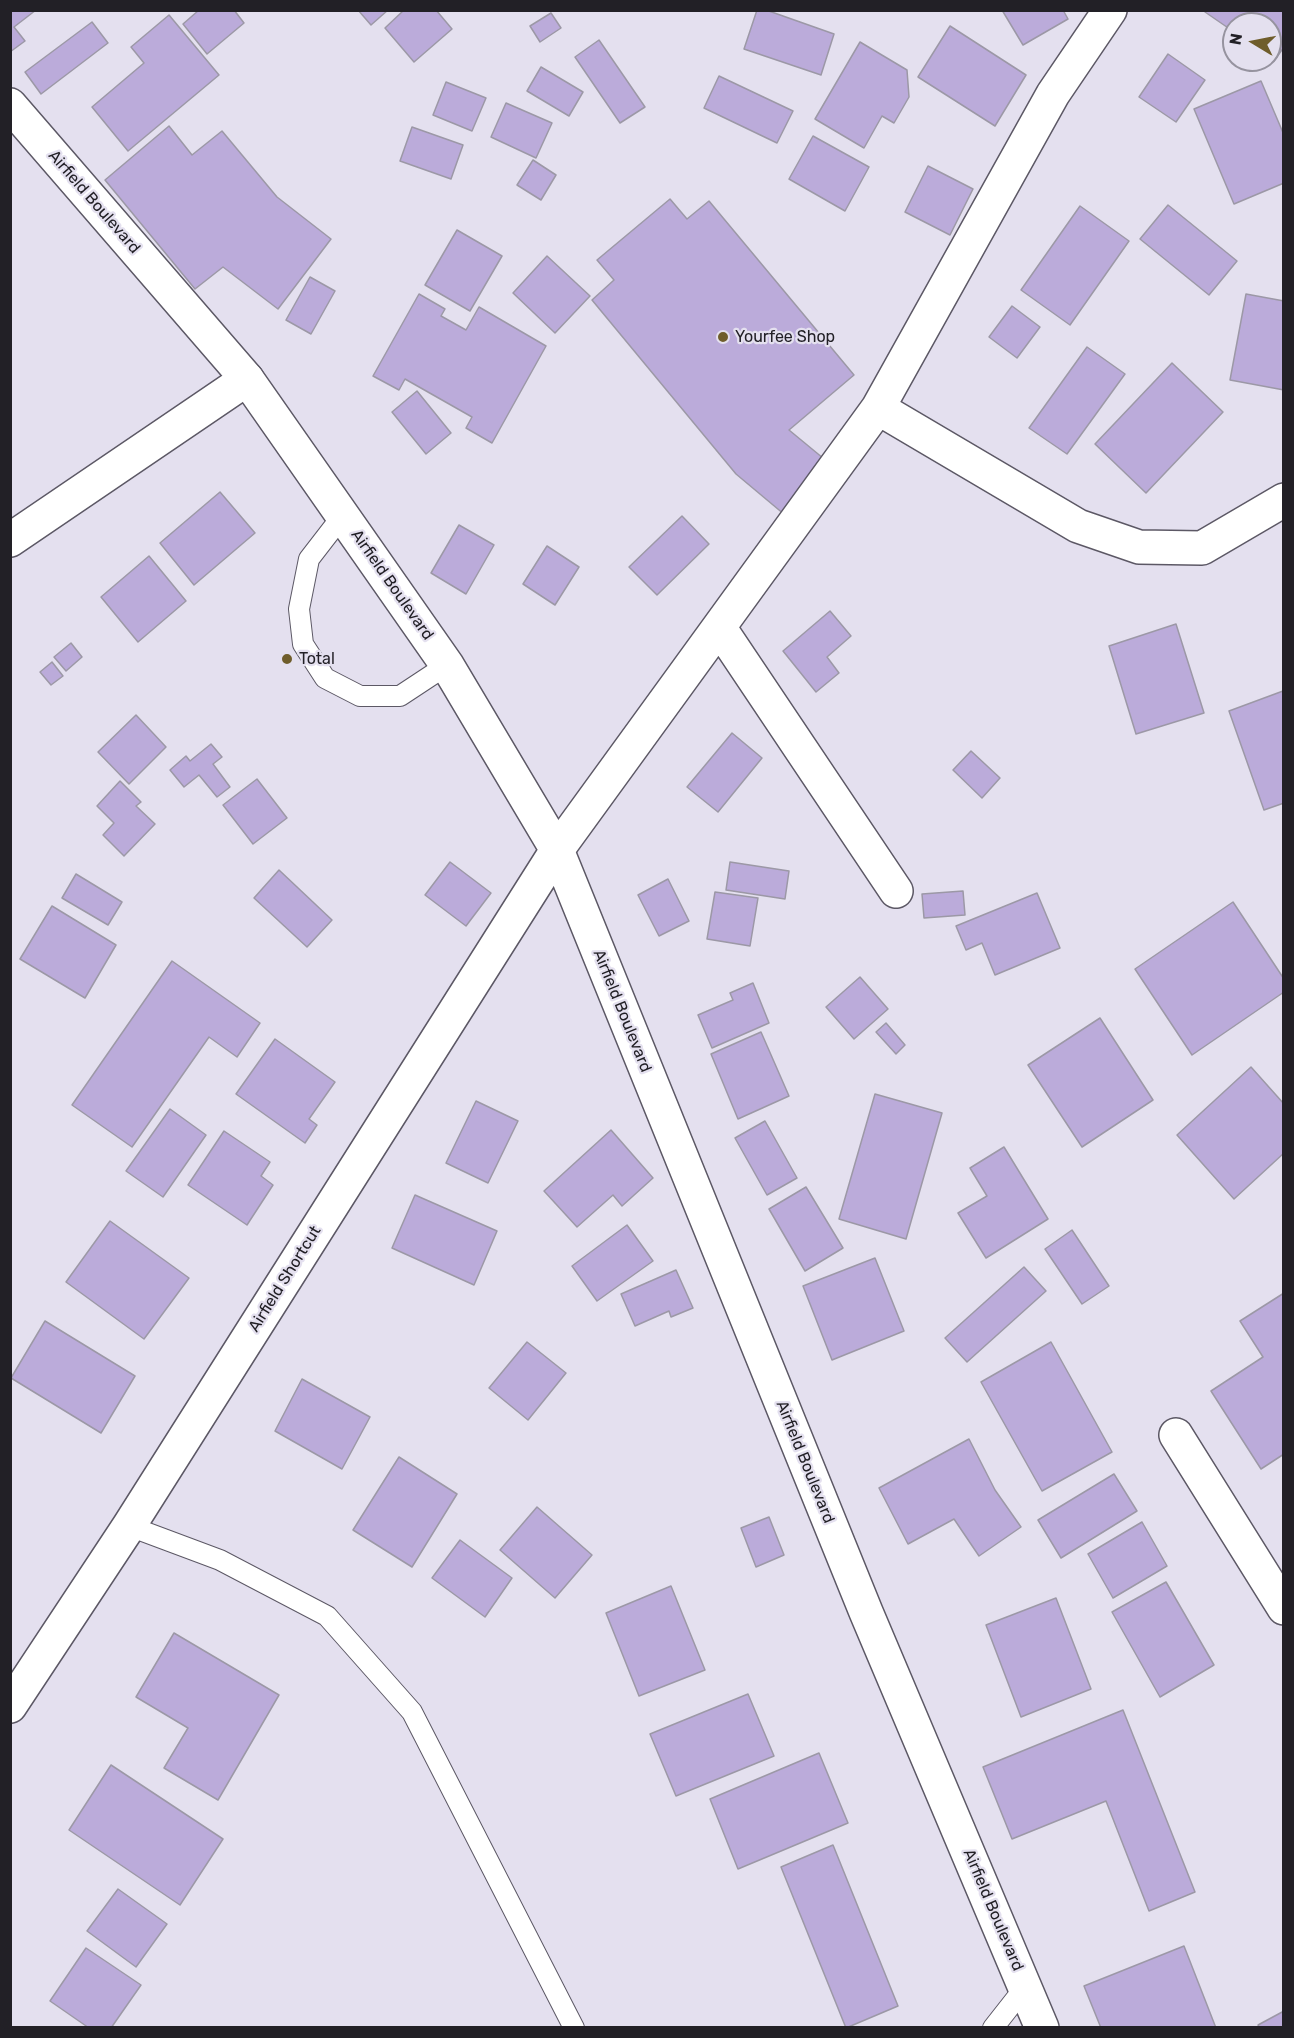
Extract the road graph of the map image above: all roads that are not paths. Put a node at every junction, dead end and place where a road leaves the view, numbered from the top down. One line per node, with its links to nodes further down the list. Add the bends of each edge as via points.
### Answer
1 (1110, 10): 4 (street, Airfield Shortcut, via 1053,94)
2 (10, 105): 3 (street, Airfield Boulevard)
3 (248, 380): 6 (street, Airfield Boulevard); 7 (street)
4 (878, 408): 5 (street, via 1078,526 1139,547 1202,548); 8 (street, Airfield Shortcut)
5 (1284, 500)
6 (343, 515): 9 (street, Airfield Boulevard); 9 (lane, via 309,559 299,609 303,644 324,678 360,696 400,696)
7 (10, 540)
8 (719, 627): 10 (street, Airfield Shortcut); 11 (street)
9 (447, 666): 10 (street, Airfield Boulevard)
10 (557, 850): 13 (street, Airfield Shortcut); 16 (street, Airfield Boulevard, via 866,1612)
11 (896, 891)
12 (1176, 1436): 14 (street)
13 (129, 1526): 15 (street, Airfield Shortcut); 17 (lane, via 220,1560 327,1616 412,1712)
14 (1284, 1608)
15 (10, 1706)
16 (1026, 1986): 18 (lane); 19 (street, Airfield Boulevard)
17 (574, 2028)
18 (993, 2028)
19 (1042, 2028)

